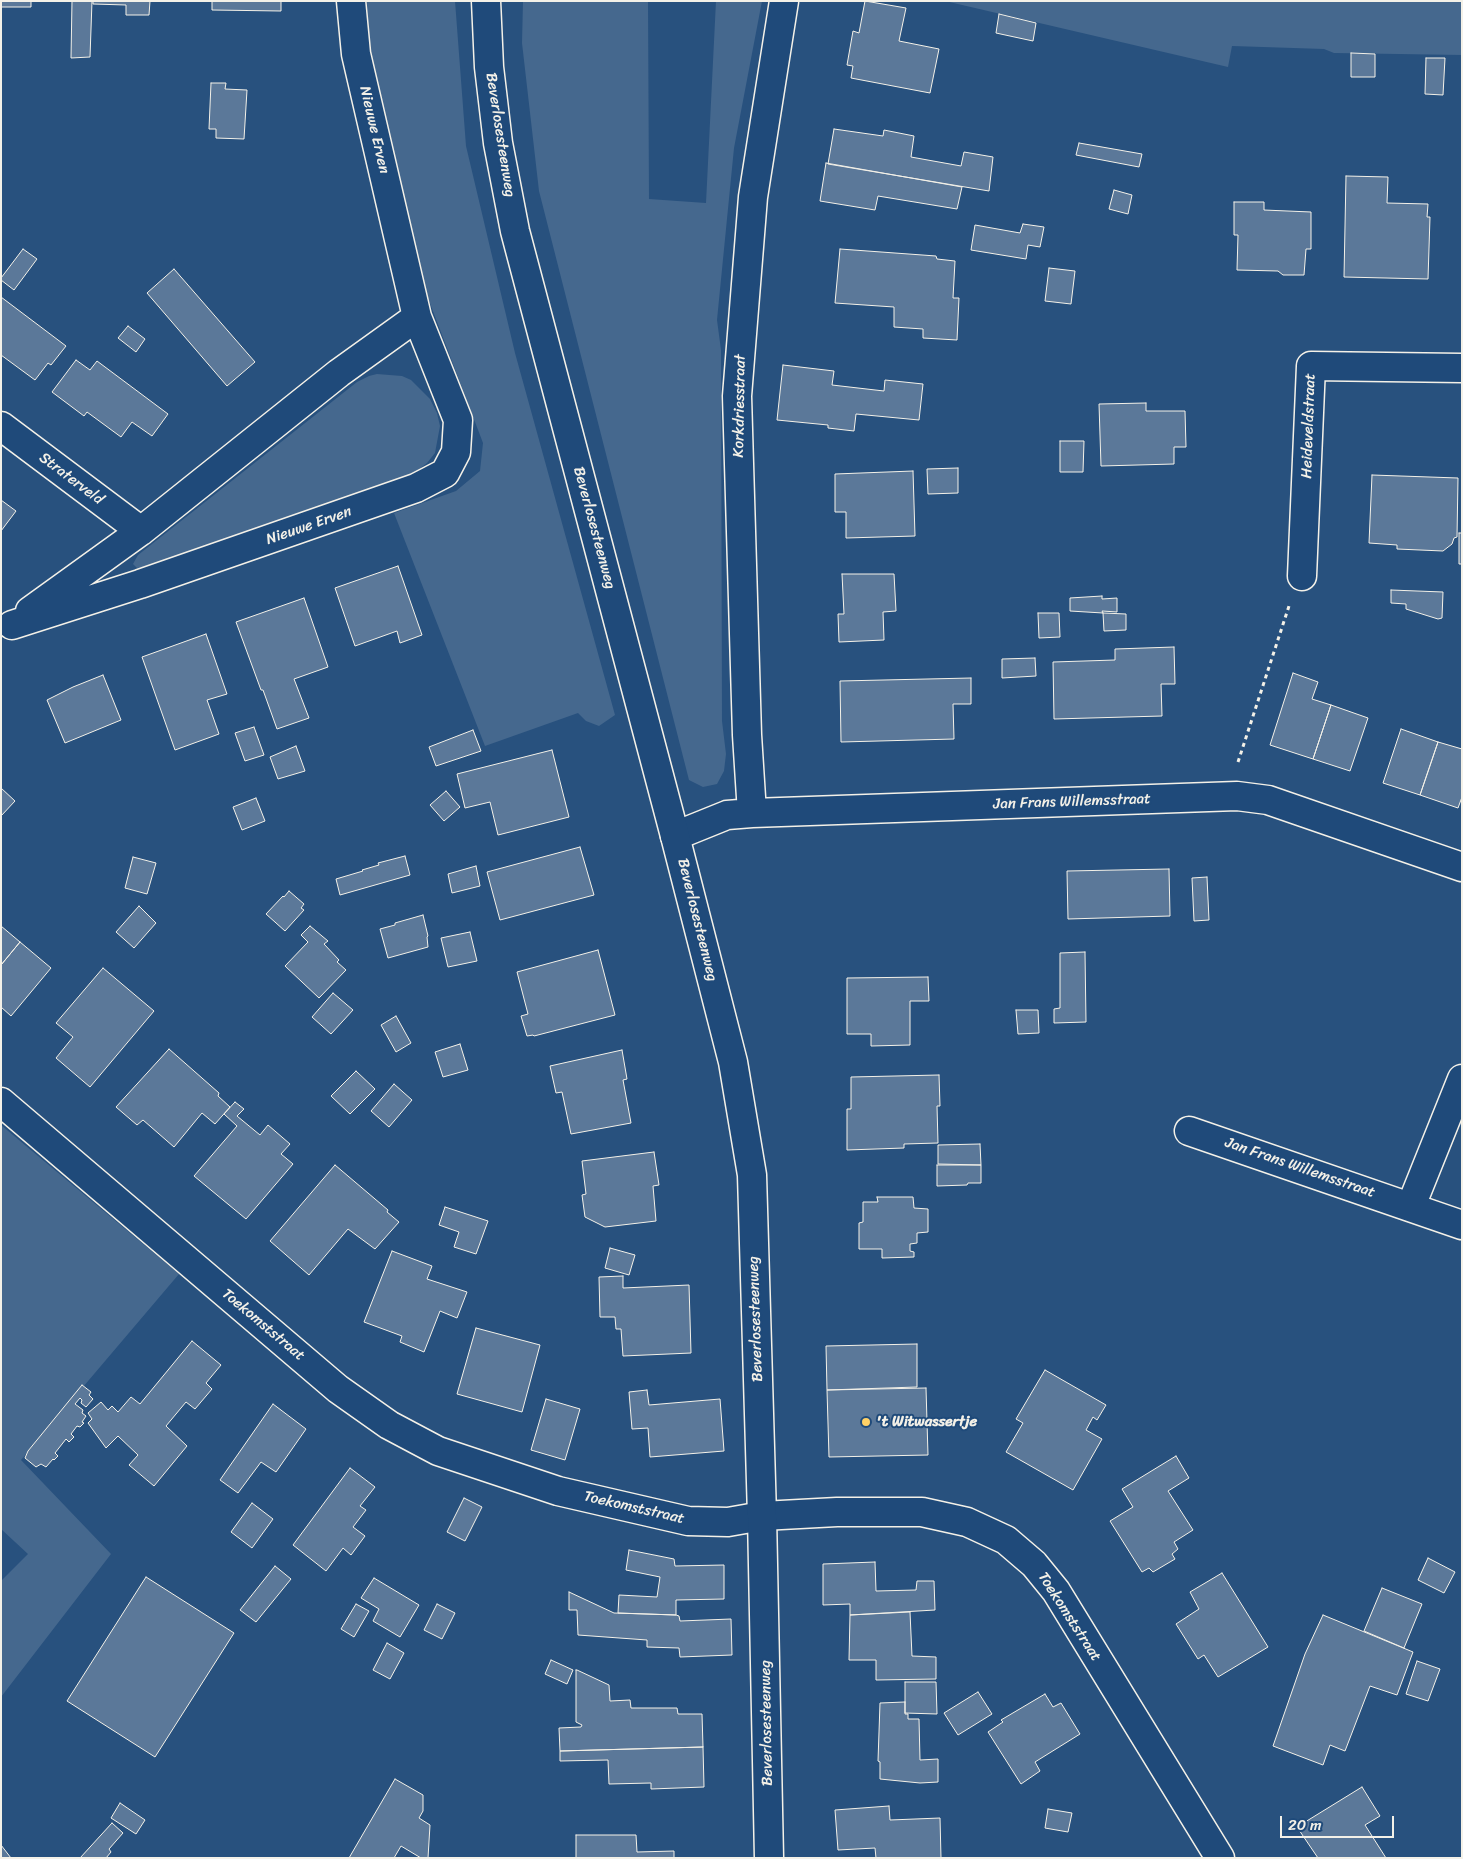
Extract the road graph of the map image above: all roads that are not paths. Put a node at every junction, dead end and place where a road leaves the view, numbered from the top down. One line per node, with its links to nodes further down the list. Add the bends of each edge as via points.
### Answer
1 (352, 1): 4 (street, Nieuwe Erven, via 356,54)
2 (486, 1): 11 (street, Beverlosesteenweg, via 489,67 498,143 515,231)
3 (784, 1): 10 (street, Korkdriesstraat, via 753,196 737,396)
4 (417, 317): 7 (street, Nieuwe Erven, via 339,373); 9 (street, Nieuwe Erven, via 458,420 456,452 445,473 416,488)
5 (1462, 368): 8 (street, Heideveldstraat, via 1311,366)
6 (1, 426): 7 (street, Straterveld)
7 (141, 532): 9 (street, Nieuwe Erven)
8 (1302, 576)
9 (6, 629)
10 (752, 813): 11 (street, Jan Frans Willemsstraat, via 727,815); 12 (street, Jan Frans Willemsstraat, via 1226,797 1268,800)
11 (675, 836): 18 (street, Beverlosesteenweg, via 733,1062 752,1175)
12 (1462, 867)
13 (1462, 1079): 16 (street)
14 (1, 1102): 18 (street, Toekomststraat, via 338,1389 389,1425 438,1451 558,1491 688,1521 728,1522)
15 (1189, 1130): 16 (street, Jan Frans Willemsstraat)
16 (1411, 1206): 17 (street, Jan Frans Willemsstraat)
17 (1462, 1225)
18 (762, 1516): 19 (street, Beverlosesteenweg); 20 (street, Toekomststraat, via 922,1512 967,1522 1006,1540 1034,1564 1056,1591)
19 (769, 1858)
20 (1220, 1858)

